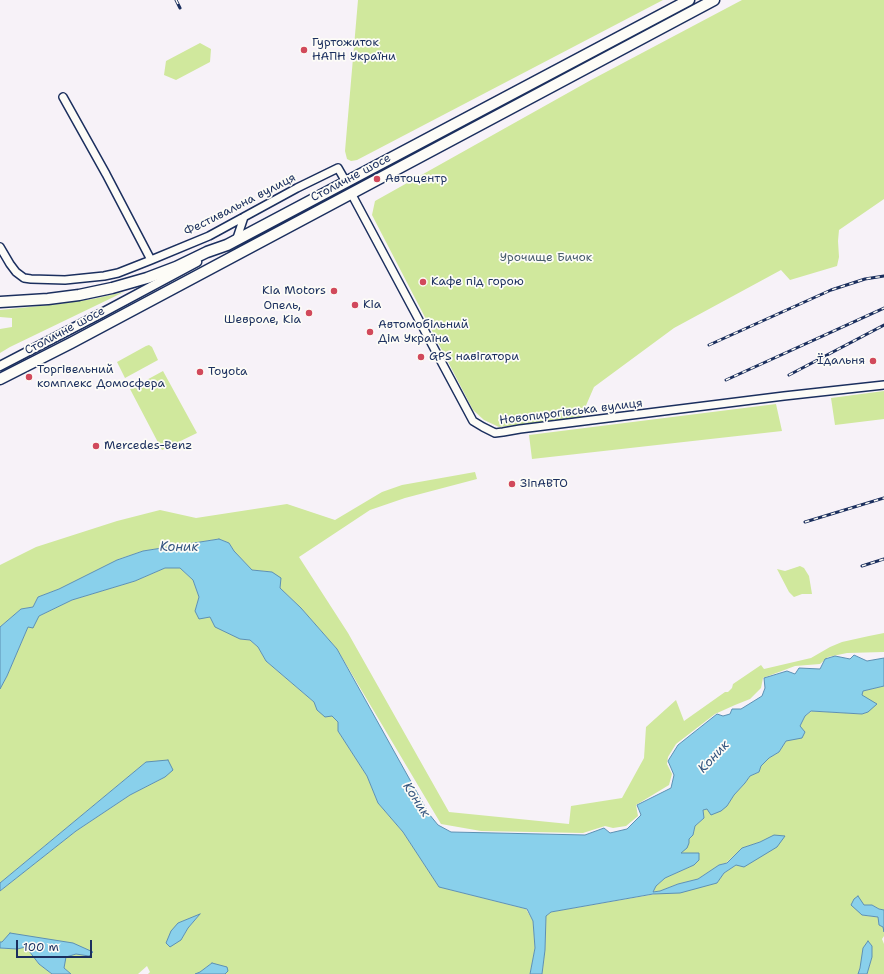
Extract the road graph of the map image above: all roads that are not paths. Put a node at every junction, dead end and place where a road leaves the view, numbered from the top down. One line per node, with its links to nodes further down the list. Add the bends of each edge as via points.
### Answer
1 (689, 0): 4 (highway, Столичне шосе)
2 (714, 0): 5 (highway, Столичне шосе)
3 (63, 97): 9 (street)
4 (346, 182): 6 (street, Фестивальна вулиця, via 338,168); 7 (highway, Столичне шосе)
5 (351, 193): 12 (highway, Столичне шосе); 13 (street, Новопирогівська вулиця, via 472,421 494,433)
6 (244, 217): 7 (street); 9 (street, Фестивальна вулиця, via 209,236)
7 (232, 243): 10 (highway, via 147,278 112,288 48,299); 11 (main road, Столичне шосе)
8 (0, 247): 9 (street, Фестивальна вулиця, via 16,272 24,278 31,279 65,280 104,276)
9 (151, 260)
10 (0, 302)
11 (0, 366)
12 (0, 379)
13 (884, 385)

